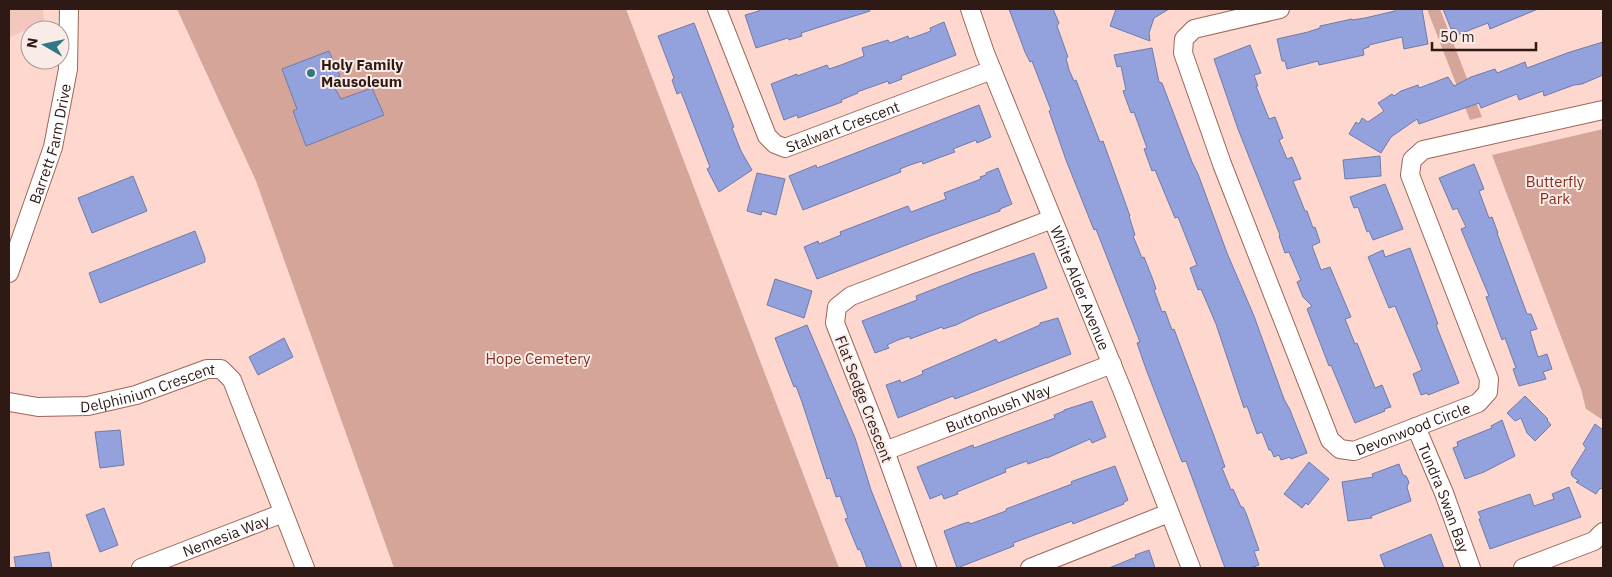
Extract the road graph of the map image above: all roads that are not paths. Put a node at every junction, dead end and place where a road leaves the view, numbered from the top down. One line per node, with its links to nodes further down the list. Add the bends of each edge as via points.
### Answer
1 (69, 9): 8 (street, Barrett Farm Drive, via 68,69 53,147)
2 (717, 9): 5 (street, Stalwart Crescent, via 767,136 785,148)
3 (970, 9): 5 (street, White Alder Avenue)
4 (1280, 9): 11 (street, Devonwood Circle, via 1194,29 1184,40 1183,53 1222,164 1330,440 1340,449 1354,450)
5 (992, 70): 7 (street, White Alder Avenue)
6 (1603, 110): 11 (street, Devonwood Circle, via 1423,150 1412,160 1410,175 1489,379 1488,392 1478,403)
7 (1052, 219): 9 (street, White Alder Avenue); 12 (street, Flat Sedge Crescent, via 851,296 837,307 835,323)
8 (9, 273)
9 (1112, 364): 12 (street, Buttonbush Way); 13 (street, White Alder Avenue)
10 (9, 402): 14 (street, Delphinium Crescent, via 38,407 88,406 136,395 207,369 221,368 232,380)
11 (1416, 427): 21 (street, Tundra Swan Bay)
12 (885, 451): 18 (street, Flat Sedge Crescent)
13 (1169, 512): 19 (street); 20 (street, White Alder Avenue)
14 (283, 513): 16 (street, Nemesia Way); 17 (street, Delphinium Crescent)
15 (1603, 532): 22 (street, via 1594,541)
16 (140, 568)
17 (304, 568)
18 (927, 568)
19 (1030, 568)
20 (1191, 568)
21 (1471, 568)
22 (1523, 568)

